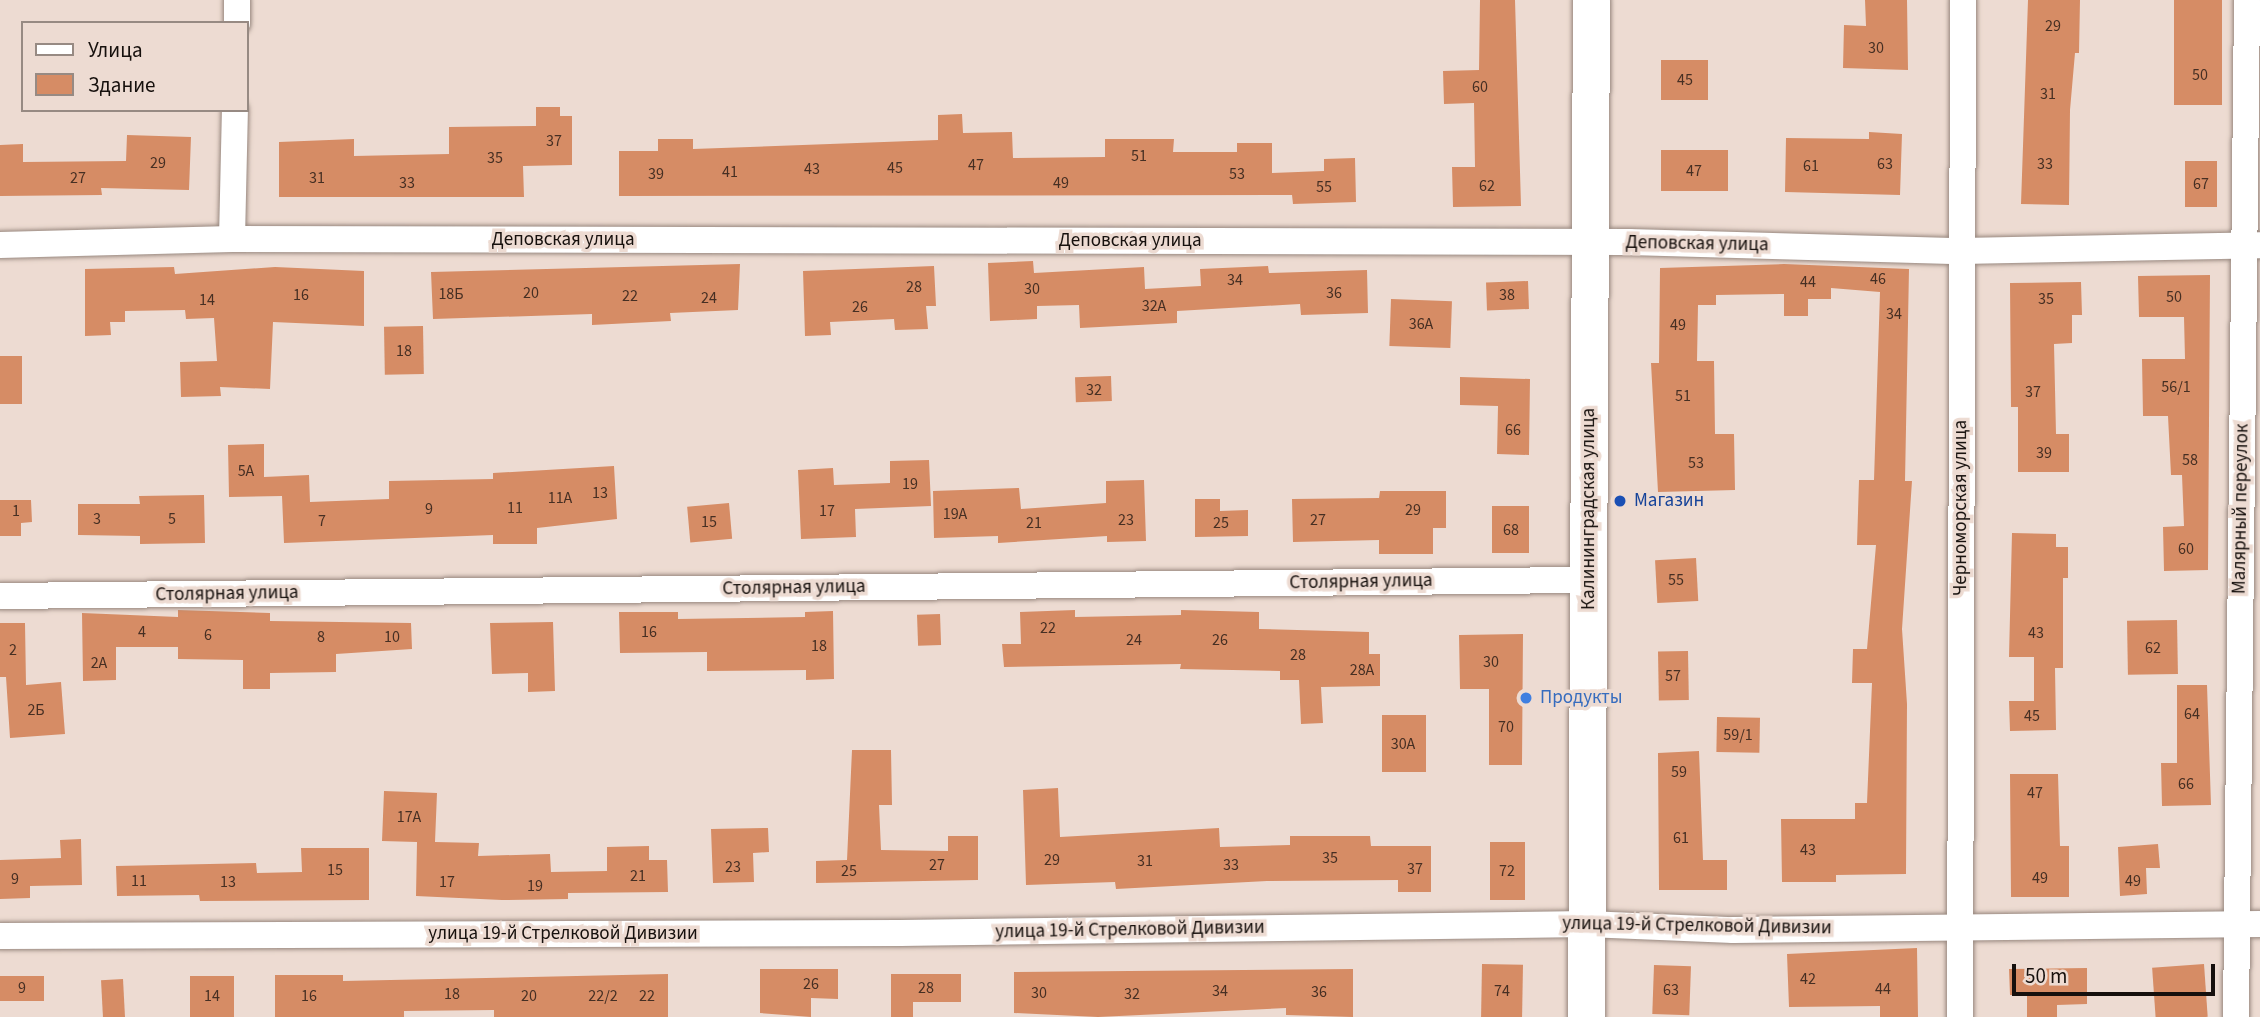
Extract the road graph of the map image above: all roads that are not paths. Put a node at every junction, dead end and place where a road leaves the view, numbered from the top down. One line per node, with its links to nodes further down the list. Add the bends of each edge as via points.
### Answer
1 (237, 0): 5 (street)
2 (1591, 0): 8 (main road, Калининградская улица)
3 (1963, 0): 11 (street, Черноморская улица)
4 (2247, 0): 10 (street, Малярный переулок)
5 (237, 21)
6 (235, 112): 7 (street)
7 (232, 239): 8 (street, Деповская улица); 9 (street, Деповская улица)
8 (1589, 242): 11 (street, Деповская улица); 12 (main road, Калининградская улица)
9 (0, 245)
10 (2252, 245): 11 (street, Деповская улица); 16 (street, Малярный переулок)
11 (1961, 251): 15 (street, Черноморская улица)
12 (1588, 580): 13 (street, Столярная улица); 14 (main road, Калининградская улица)
13 (0, 596)
14 (1587, 924): 15 (street, улица 19-й Стрелковой Дивизии, via 1733,930); 17 (street, улица 19-й Стрелковой Дивизии, via 900,933); 18 (main road, Калининградская улица)
15 (1961, 925): 16 (street, улица 19-й Стрелковой Дивизии); 19 (street, Черноморская улица)
16 (2248, 925): 20 (street, Малярный переулок)
17 (0, 936)
18 (1586, 1017)
19 (1960, 1017)
20 (2235, 1017)

